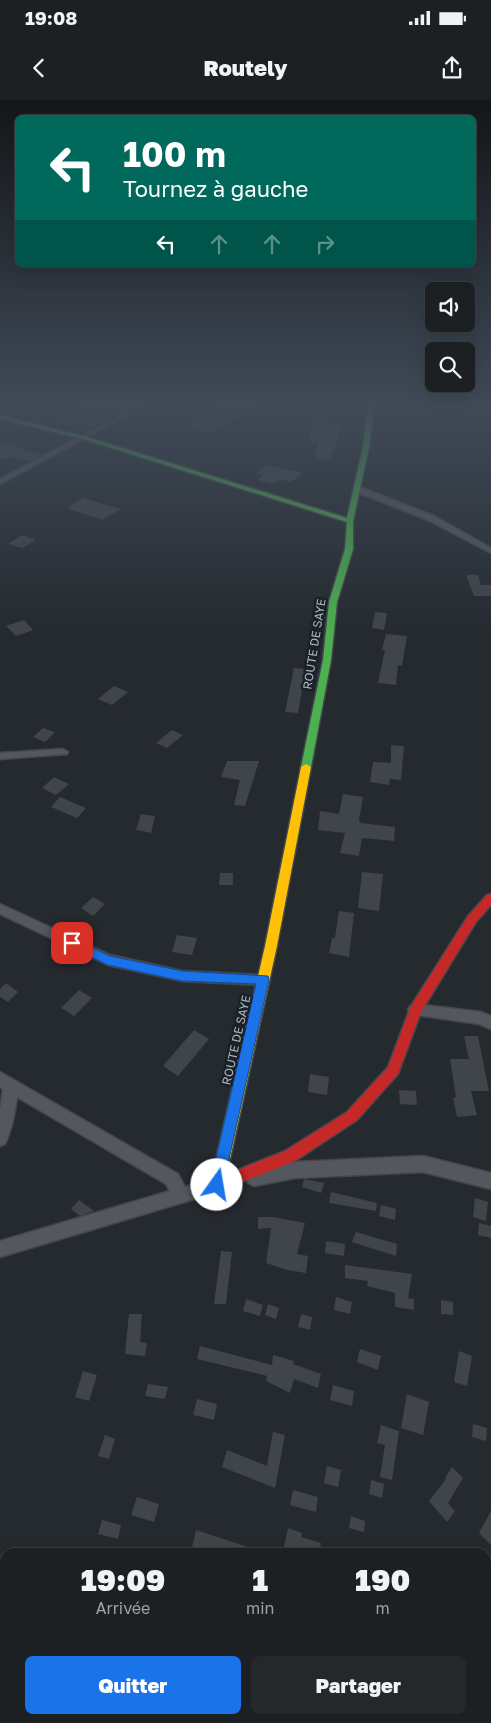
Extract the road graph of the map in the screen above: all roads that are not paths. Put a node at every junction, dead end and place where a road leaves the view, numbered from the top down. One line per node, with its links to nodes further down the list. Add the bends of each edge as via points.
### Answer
1 (228, 483): 4 (street)
2 (358, 483): 3 (street, ROUTE DE SAYE)
3 (357, 489): 4 (street, ROUTE DE SAYE); 5 (street, via 431,518)
4 (350, 521): 10 (street, ROUTE DE SAYE, via 349,549 333,602 327,660)
5 (491, 551)
6 (63, 752): 7 (street)
7 (0, 756)
8 (491, 898): 11 (street, via 472,919)
9 (0, 909): 10 (street, via 108,960 182,976)
10 (263, 980): 16 (street, ROUTE DE SAYE)
11 (415, 1010): 12 (street, via 481,1018); 16 (street, via 393,1070 352,1116 290,1156)
12 (491, 1023)
13 (6, 1082): 14 (street, via 6,1120); 17 (street, via 172,1178)
14 (0, 1138)
15 (491, 1181): 16 (street, via 423,1164 295,1170)
16 (217, 1185): 17 (street)
17 (180, 1195): 18 (street)
18 (0, 1249)

